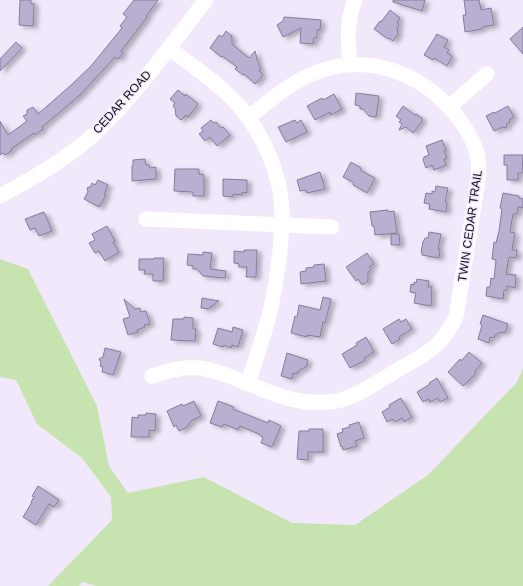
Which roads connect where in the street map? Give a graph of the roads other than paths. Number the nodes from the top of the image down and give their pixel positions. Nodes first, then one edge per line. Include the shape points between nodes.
1 (206, 0) edge
2 (355, 0) edge
3 (169, 48) junction
4 (350, 65) junction
5 (488, 74) dead end
6 (449, 107) junction
7 (248, 118) junction
8 (0, 196) edge
9 (146, 219) dead end
10 (282, 225) junction
11 (332, 227) dead end
12 (152, 376) dead end
13 (248, 383) junction

1 - 3 street, CEDAR ROAD
2 - 4 street via 349,18
3 - 7 street via 225,93
3 - 8 street, CEDAR ROAD via 116,113 90,137 51,167
4 - 6 street, TWIN CEDAR TRAIL via 395,70 426,85
4 - 7 street, TWIN CEDAR TRAIL via 334,67 307,76
5 - 6 street
6 - 13 street, TWIN CEDAR TRAIL via 471,135 479,160 479,175 458,307 448,332 432,350 350,397 338,401 301,402
7 - 10 street via 270,156 280,195
9 - 10 street
10 - 11 street
10 - 13 street via 271,308
12 - 13 street, TWIN CEDAR TRAIL via 185,368 199,368

